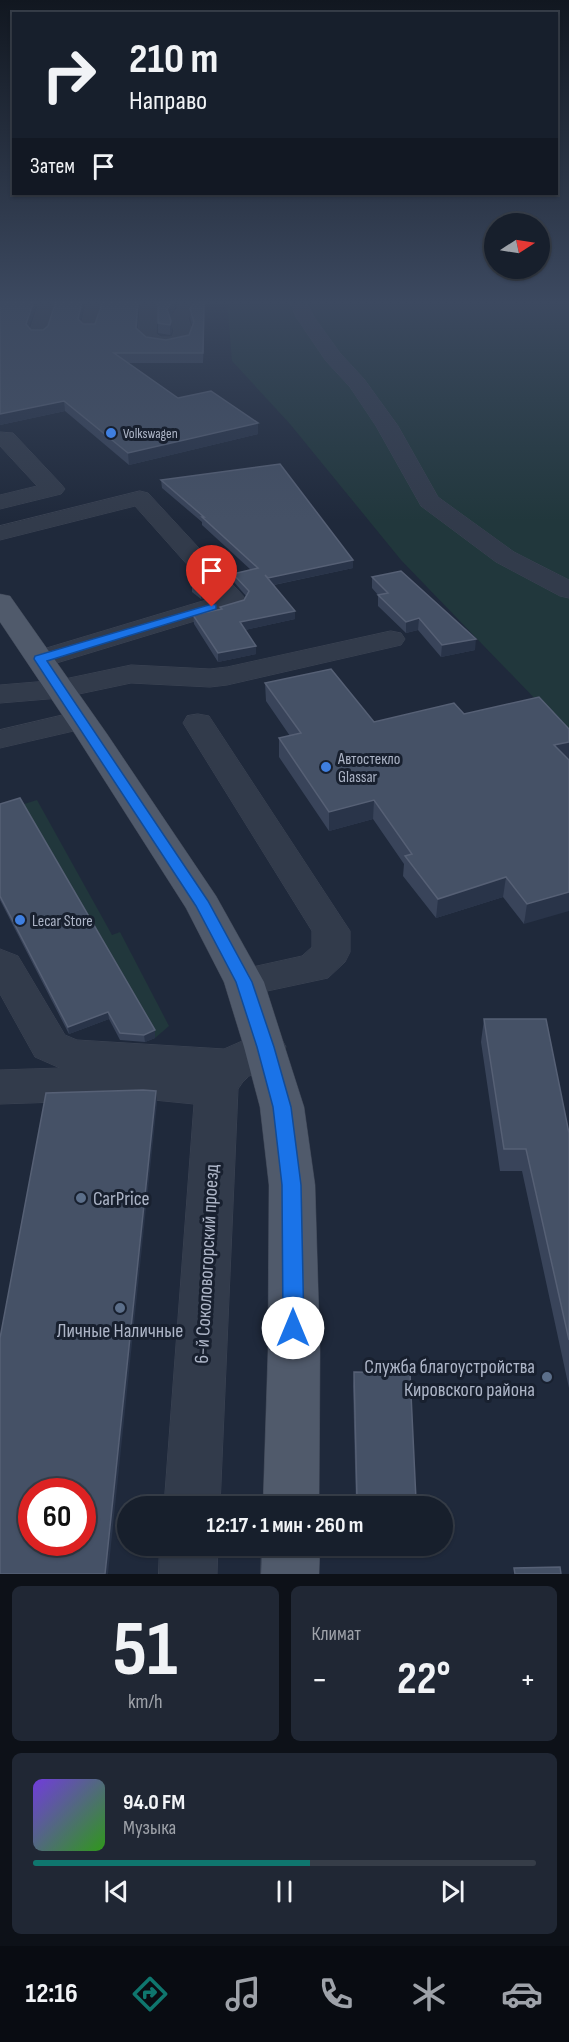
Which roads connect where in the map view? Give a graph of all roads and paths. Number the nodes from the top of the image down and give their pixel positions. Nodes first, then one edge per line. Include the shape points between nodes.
1 (349, 374) edge
2 (0, 439) edge
3 (0, 502) edge
4 (0, 533) edge
5 (569, 590) edge
6 (0, 602) edge
7 (391, 639) dead end
8 (40, 659) junction
9 (60, 689) junction
10 (0, 694) edge
11 (81, 720) junction
12 (198, 723) dead end
13 (0, 739) edge
14 (0, 963) edge
15 (244, 982) junction
16 (237, 1067) junction
17 (0, 1087) edge
18 (193, 1496) edge
19 (291, 1496) edge
20 (189, 1556) edge
21 (291, 1556) edge
22 (188, 1574) edge
23 (290, 1574) edge

1 - 5 street via 387,426 429,501 505,557
2 - 3 street via 5,438 53,489
4 - 8 street via 140,498 234,600
6 - 8 main road
7 - 9 street via 227,676 131,674
8 - 9 main road
9 - 10 street
9 - 11 main road
11 - 13 street
11 - 15 main road via 203,905
12 - 15 street via 331,931 331,952 314,968
14 - 16 street via 50,1046 73,1056
15 - 16 main road
16 - 17 street via 144,1082
16 - 18 street, 6-й Соколовогорский проезд
16 - 19 main road via 282,1107 292,1185
20 - 22 street
21 - 23 main road

